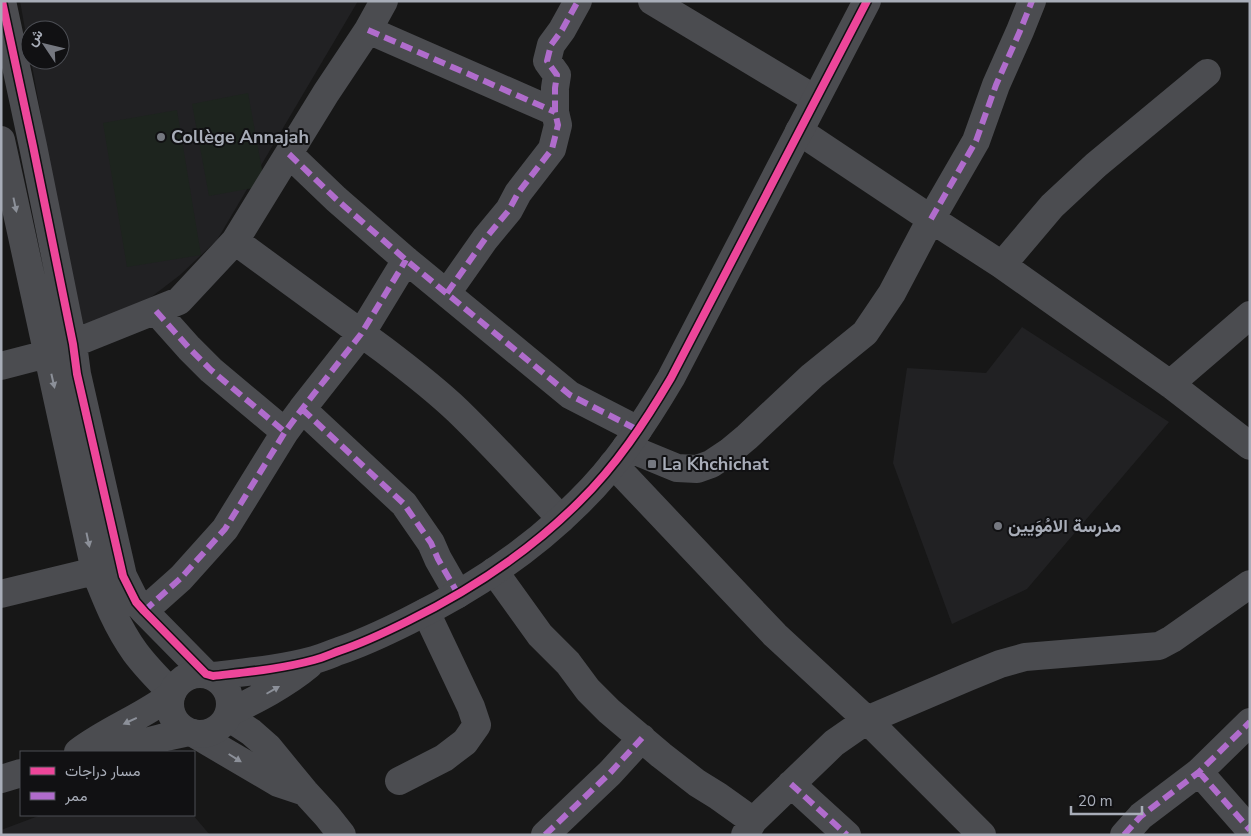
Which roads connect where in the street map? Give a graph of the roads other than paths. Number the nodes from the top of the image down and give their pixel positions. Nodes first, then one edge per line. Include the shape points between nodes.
1 (2, 1) edge
2 (384, 1) edge
3 (578, 1) edge
4 (652, 1) edge
5 (867, 1) edge
6 (1032, 1) edge
7 (368, 30) junction
8 (1207, 74) dead end
9 (815, 99) junction
10 (555, 112) junction
11 (799, 131) junction
12 (1, 140) edge
13 (290, 154) junction
14 (930, 219) junction
15 (235, 240) junction
16 (406, 260) junction
17 (1002, 265) junction
18 (447, 293) junction
19 (156, 311) junction
20 (1250, 316) edge
21 (361, 334) junction
22 (72, 344) junction
23 (47, 354) junction
24 (1, 366) edge
25 (1170, 384) junction
26 (302, 409) junction
27 (286, 432) junction
28 (1250, 446) edge
29 (626, 447) junction
30 (561, 519) junction
31 (494, 570) junction
32 (95, 571) junction
33 (1250, 584) edge
34 (1, 594) edge
35 (458, 594) junction
36 (144, 611) junction
37 (426, 612) junction
38 (316, 660) junction
39 (210, 675) junction
40 (172, 694) junction
41 (228, 715) junction
42 (868, 720) junction
43 (1250, 722) edge
44 (191, 732) junction
45 (642, 738) junction
46 (79, 751) edge
47 (111, 751) edge
48 (1199, 772) junction
49 (20, 773) edge
50 (1, 779) edge
51 (399, 781) dead end
52 (791, 784) junction
53 (305, 792) junction
54 (749, 828) edge
55 (1250, 830) edge
56 (342, 835) edge
57 (545, 835) edge
58 (847, 835) edge
59 (982, 835) edge
60 (1124, 835) edge

1 - 22 street
2 - 7 street
3 - 10 street via 551,44 547,61 557,75
4 - 9 street
5 - 9 street
6 - 14 street via 976,141
7 - 10 street
7 - 13 street
8 - 17 street via 1096,164 1052,206
9 - 11 street
10 - 18 street via 558,125 552,148
11 - 14 street
11 - 29 street via 671,378
12 -> 23 street
13 - 15 street
13 - 16 street
14 - 17 street
14 - 29 street via 892,293 865,333 812,376 729,452 697,469 677,468
15 - 19 street via 179,301
15 - 21 street
16 - 18 street
16 - 21 street
17 - 25 street
18 - 29 street via 570,395
19 - 22 street
19 - 27 street via 204,363
20 - 25 street
21 - 26 street
21 - 30 street via 456,410
22 - 23 street
22 - 36 street via 122,576
23 - 24 street
23 -> 32 street
25 - 28 street
26 - 27 street
26 - 35 street via 404,504 431,543
27 - 36 street via 225,529 181,578
29 - 30 street
29 - 42 street via 775,635
30 - 31 street
31 - 35 street
31 - 45 street via 540,635 568,663 588,690
32 - 34 street
32 - 40 street via 121,630 135,652
33 - 42 street via 1159,646 1025,657 1000,664
35 - 37 street
36 - 39 street
37 - 38 street
37 - 51 street via 477,725 465,742 444,758
38 - 39 street
41 -> 38 street via 274,690
39 - 40 street via 186,677
39 - 41 street via 220,680 230,695
40 - 44 street via 170,704 175,721
40 -> 46 street via 150,711
41 - 44 street via 213,731 203,734
41 - 53 street via 268,747
42 - 52 street via 834,743
42 - 59 street
43 - 48 street
44 - 47 street
44 -> 53 street via 272,780
45 - 54 street via 718,796
45 - 57 street
48 - 55 street
48 - 60 street via 1141,816
49 - 50 street
52 - 54 street
52 - 58 street
53 - 56 street

